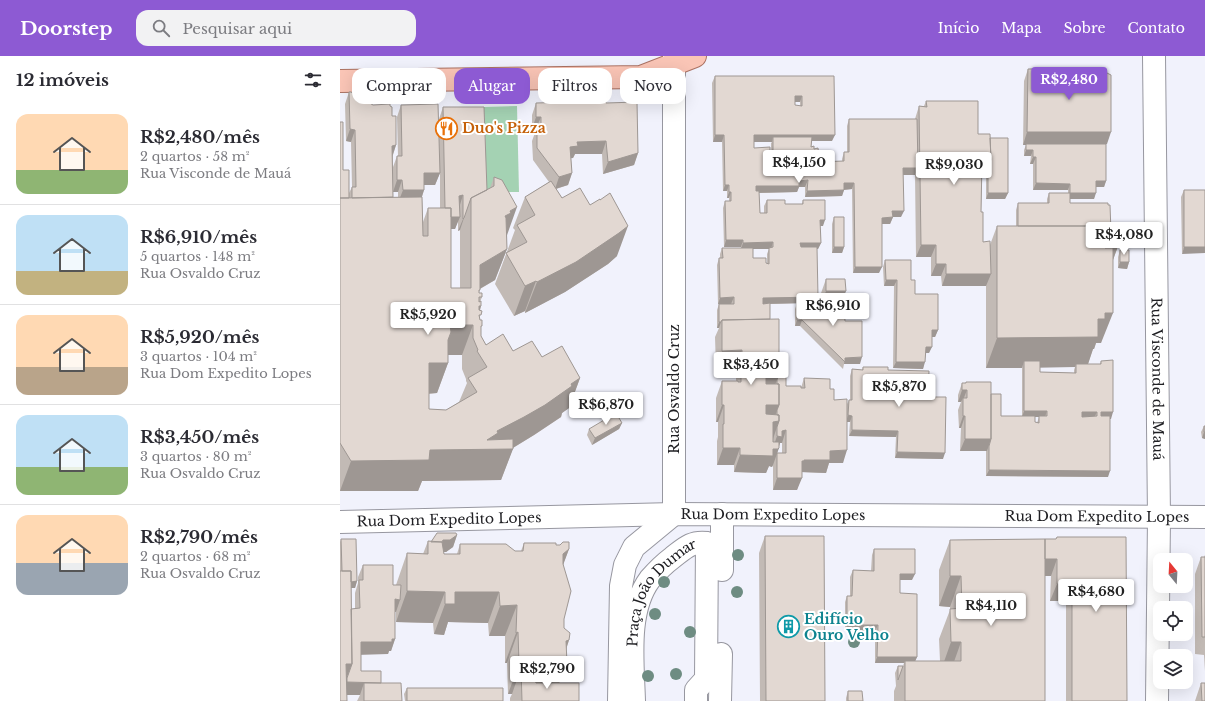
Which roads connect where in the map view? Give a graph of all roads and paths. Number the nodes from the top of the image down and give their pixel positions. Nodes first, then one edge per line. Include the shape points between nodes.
1 (695, 56) edge
2 (1154, 56) edge
3 (674, 60) edge
4 (340, 81) edge
5 (674, 514) junction
6 (722, 514) junction
7 (1159, 516) junction
8 (1205, 517) edge
9 (340, 522) edge
10 (619, 701) edge
11 (634, 701) edge
12 (696, 701) edge
13 (720, 701) edge
14 (1157, 701) edge

1 - 3 main road
2 - 7 street, Rua Visconde de Mauá
3 - 4 main road via 641,77
3 - 5 street, Rua Osvaldo Cruz
5 - 6 street, Rua Dom Expedito Lopes
5 - 9 street, Rua Dom Expedito Lopes
5 - 10 street via 634,546 624,565 621,586
6 - 7 street, Rua Dom Expedito Lopes
6 - 13 street
7 - 8 street, Rua Dom Expedito Lopes
7 - 14 street, Rua Visconde de Mauá
11 - 12 street, Praça João Dumar via 633,626 640,597 660,567 688,546 699,542 707,544 706,679 696,690

